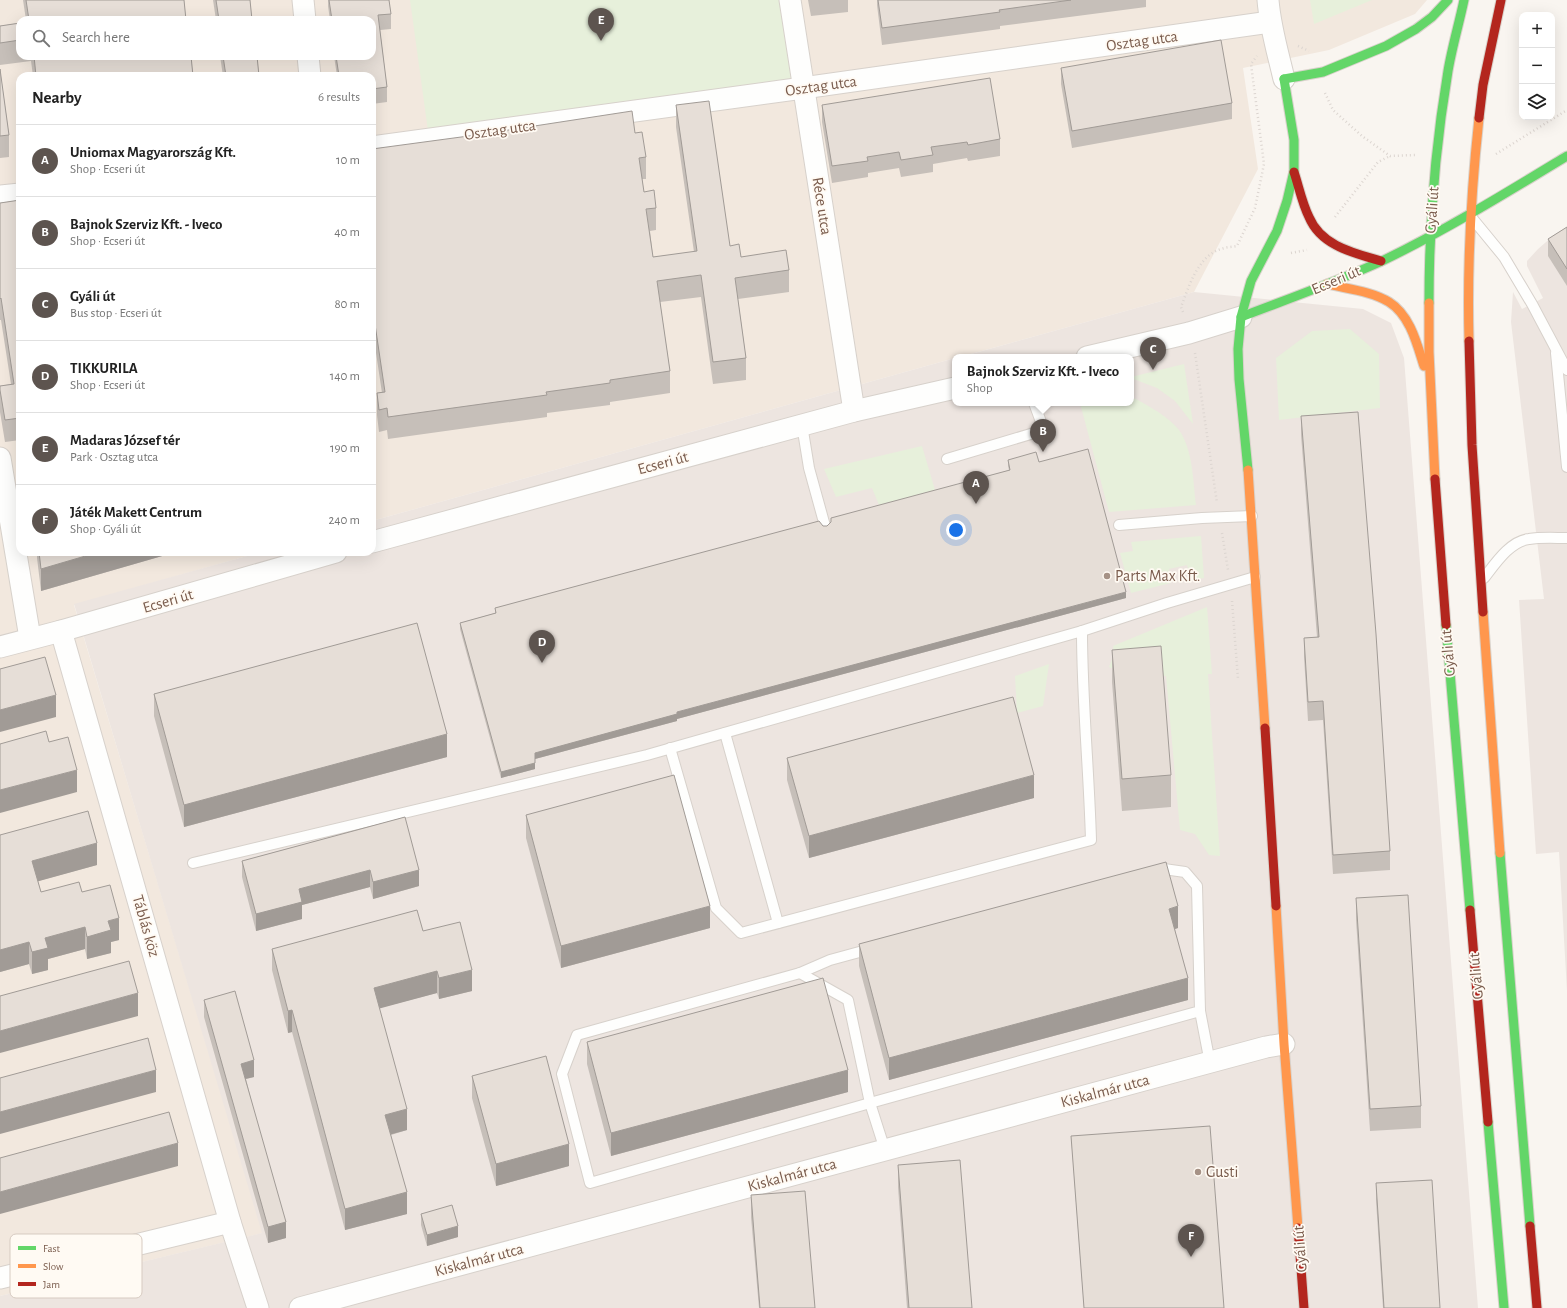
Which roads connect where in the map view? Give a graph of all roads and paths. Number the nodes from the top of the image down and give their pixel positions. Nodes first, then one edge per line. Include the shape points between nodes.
1 (303, 0) edge
2 (790, 0) edge
3 (1268, 0) edge
4 (1448, 0) edge
5 (1464, 0) edge
6 (1501, 0) edge
7 (305, 16) edge
8 (1272, 28) junction
9 (1504, 29) dead end
10 (308, 60) edge
11 (310, 72) edge
12 (1315, 74) junction
13 (1284, 79) junction
14 (1483, 86) junction
15 (803, 88) junction
16 (1567, 110) edge
17 (376, 146) edge
18 (1475, 154) junction
19 (1436, 155) junction
20 (1567, 156) edge
21 (1294, 171) junction
22 (16, 194) edge
23 (0, 196) edge
24 (1470, 215) junction
25 (1429, 237) junction
26 (1381, 261) junction
27 (1327, 284) junction
28 (1241, 317) junction
29 (1190, 333) junction
30 (1556, 350) junction
31 (1100, 354) edge
32 (1567, 370) edge
33 (1430, 385) junction
34 (952, 389) edge
35 (1035, 406) edge
36 (854, 411) junction
37 (802, 425) junction
38 (0, 458) edge
39 (947, 459) dead end
40 (1567, 467) edge
41 (1252, 516) junction
42 (1220, 517) junction
43 (1119, 525) dead end
44 (825, 526) edge
45 (1567, 538) edge
46 (376, 541) edge
47 (16, 554) edge
48 (16, 556) edge
49 (322, 556) edge
50 (1255, 577) junction
51 (1481, 581) junction
52 (1231, 585) junction
53 (61, 631) junction
54 (1082, 632) junction
55 (30, 638) junction
56 (0, 647) edge
57 (725, 732) junction
58 (670, 748) junction
59 (193, 863) dead end
60 (778, 923) junction
61 (800, 973) junction
62 (1200, 1011) junction
63 (1284, 1044) junction
64 (1210, 1063) junction
65 (870, 1103) junction
66 (885, 1150) junction
67 (230, 1222) junction
68 (142, 1243) edge
69 (10, 1276) edge
70 (0, 1278) edge
71 (258, 1308) edge
72 (300, 1308) edge
73 (1304, 1308) edge
74 (1504, 1308) edge
75 (1537, 1308) edge

1 - 7 street
2 - 15 street, Réce utca
3 - 8 street, Gyáli út
4 - 12 main road via 1432,17 1392,43
5 - 19 main road, Gyáli út via 1449,64
6 - 14 main road, Gyáli út
8 - 12 path via 1310,51
8 - 13 street, Gyáli út
8 - 15 street, Osztag utca
8 - 29 path via 1251,64 1264,164 1255,208 1237,246 1220,249 1208,257 1194,273 1181,307
9 - 14 main road
10 - 11 street
12 - 13 main road
12 - 19 path via 1333,110 1362,136 1390,156
13 - 21 main road, Gyáli út via 1294,140
14 - 18 main road, Gyáli út
15 - 17 street, Osztag utca
15 - 36 street, Réce utca
16 - 18 path via 1498,154
18 - 24 main road, Gyáli út
19 - 25 main road, Gyáli út
20 - 24 main road, Ecseri út
21 - 26 main road, Gyáli út via 1309,218 1322,235 1346,250
21 - 28 main road, Gyáli út via 1277,230 1251,281
22 - 23 street
24 - 25 main road, Ecseri út
24 - 30 lane via 1504,257
24 - 51 main road, Gyáli út via 1468,310 1471,429
25 - 26 main road, Ecseri út
25 - 33 main road, Gyáli út
26 - 27 main road, Ecseri út
27 - 28 main road, Ecseri út
27 - 33 main road via 1377,297 1401,312 1417,342
28 - 29 street, Ecseri út
28 - 41 main road, Gyáli út via 1239,379
29 - 31 street, Ecseri út
29 - 42 path via 1198,362
30 - 32 lane
30 - 40 lane
33 - 74 main road, Gyáli út via 1441,566
34 - 36 street, Ecseri út
35 - 39 lane via 1044,430
36 - 37 street, Ecseri út
37 - 44 lane via 809,468
37 - 46 street, Ecseri út
38 - 47 street
41 - 42 lane
41 - 50 main road, Gyáli út
42 - 43 lane
42 - 52 path
45 - 51 lane via 1527,539 1501,556
48 - 55 street
49 - 53 street, Ecseri út
50 - 52 lane
50 - 63 main road, Gyáli út
51 - 75 main road, Gyáli út via 1503,907
52 - 54 lane
53 - 55 street, Ecseri út
53 - 67 street, Táblás köz
54 - 57 lane
54 - 60 lane via 1091,840
55 - 56 street, Ecseri út
57 - 58 lane
57 - 60 lane
58 - 59 lane
58 - 60 lane via 716,908 741,933
61 - 62 lane via 830,960 1164,870 1185,872 1197,886
61 - 65 lane via 848,1000
61 - 65 lane via 577,1035 562,1074 590,1183
62 - 64 lane
62 - 65 lane
63 - 64 street, Kiskalmár utca
63 - 73 main road, Gyáli út
64 - 66 street, Kiskalmár utca
65 - 66 lane
66 - 72 street, Kiskalmár utca
67 - 68 street
67 - 71 street, Táblás köz
69 - 70 street

